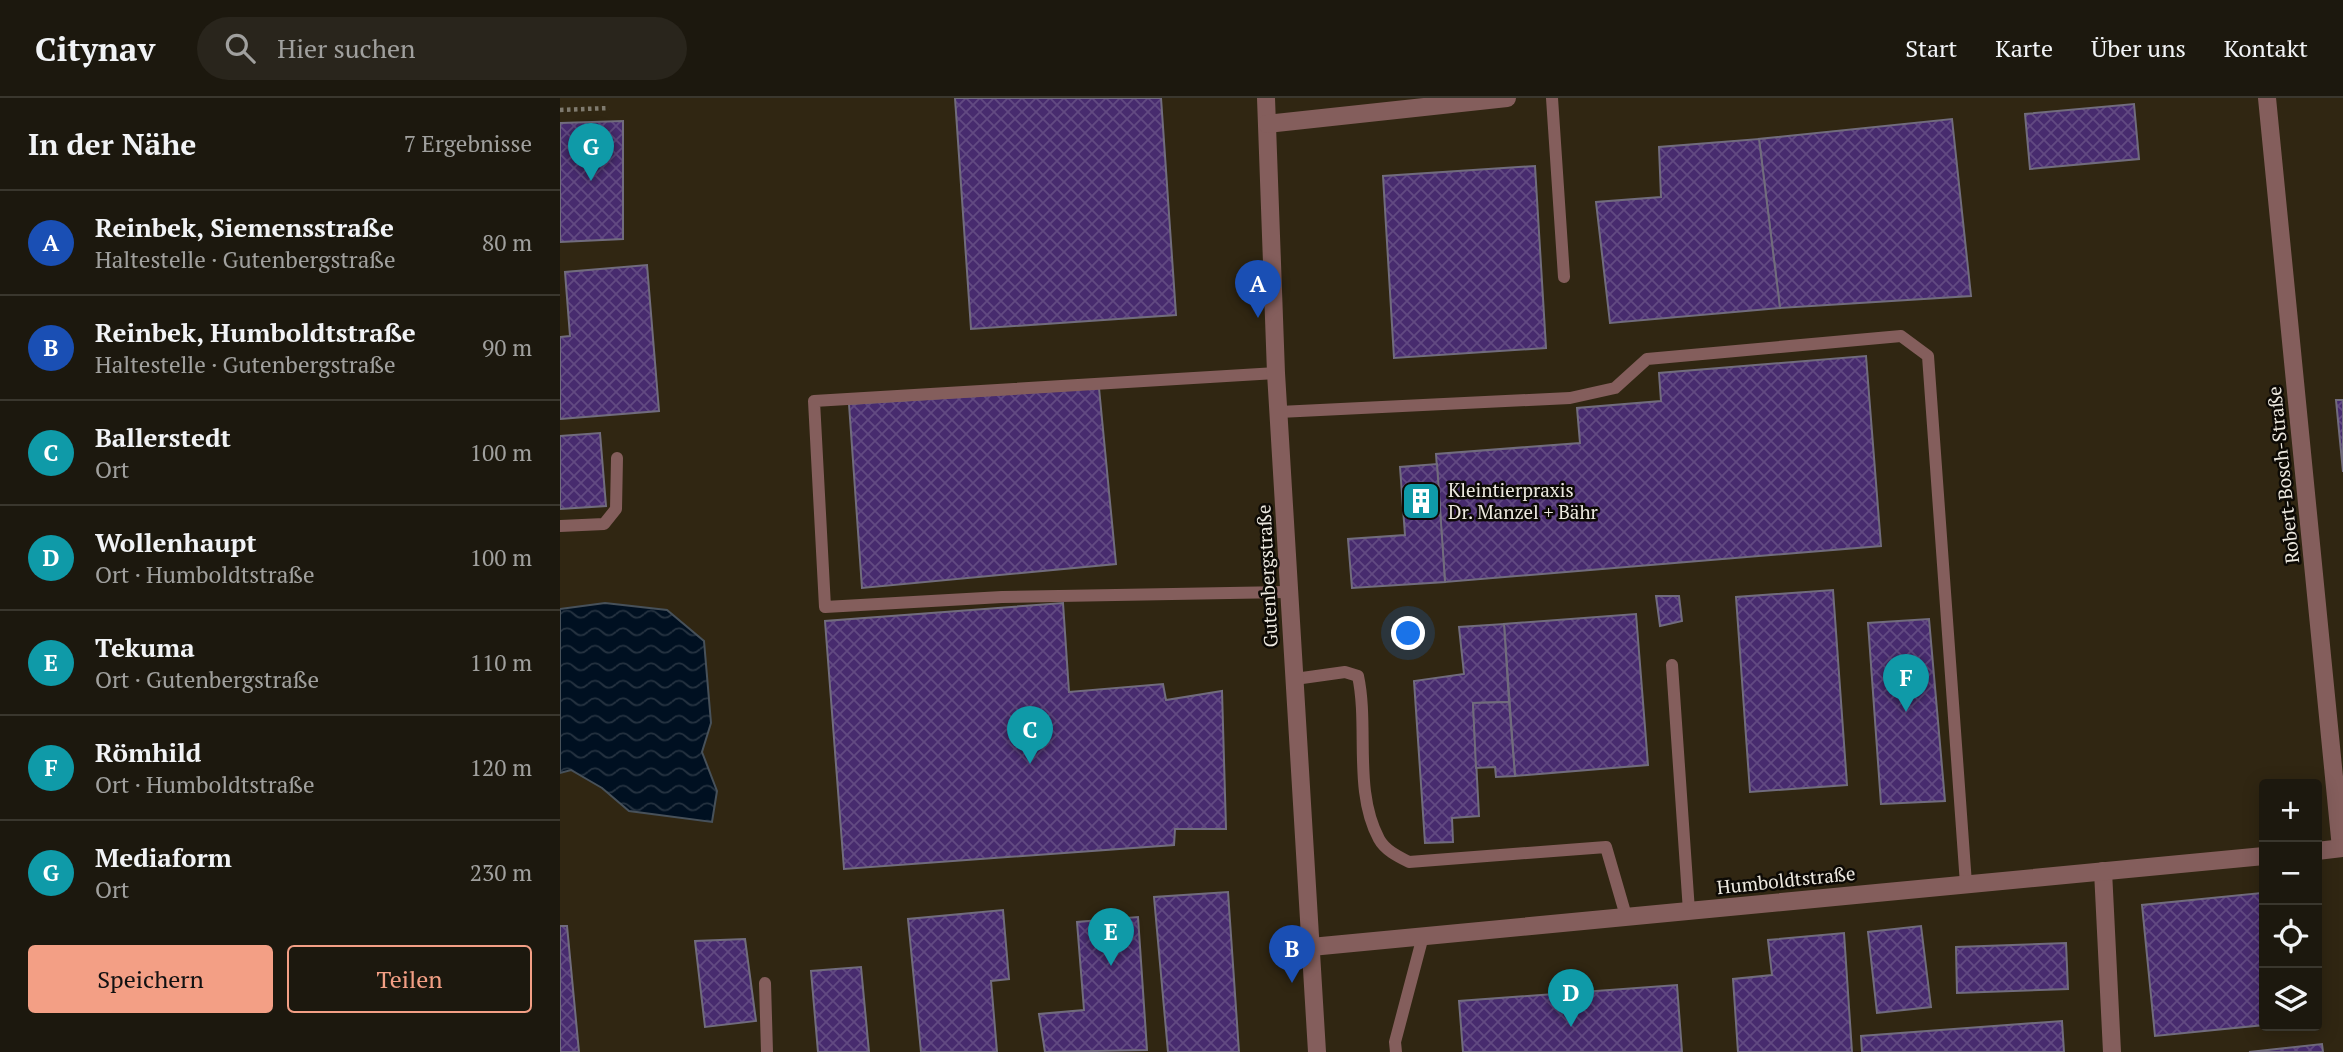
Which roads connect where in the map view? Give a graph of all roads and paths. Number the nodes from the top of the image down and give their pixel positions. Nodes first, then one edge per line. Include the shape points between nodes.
1 (1266, 98) edge
2 (1507, 98) edge
3 (1552, 98) edge
4 (2267, 98) edge
5 (609, 108) dead end
6 (560, 110) edge
7 (1267, 124) junction
8 (1564, 277) dead end
9 (1276, 373) junction
10 (1279, 412) junction
11 (617, 458) dead end
12 (560, 526) edge
13 (1289, 592) junction
14 (1672, 665) dead end
15 (1295, 678) junction
16 (2342, 848) edge
17 (2322, 850) edge
18 (2259, 856) edge
19 (2103, 871) junction
20 (1966, 884) junction
21 (1689, 911) junction
22 (1626, 916) junction
23 (1423, 936) junction
24 (1311, 947) junction
25 (765, 983) dead end
26 (767, 1052) edge
27 (1317, 1052) edge
28 (1396, 1052) edge
29 (2112, 1052) edge

1 - 7 street, Gutenbergstraße
2 - 7 street
3 - 8 lane
4 - 16 street, Robert-Bosch-Straße
5 - 6 path
7 - 9 street, Gutenbergstraße
9 - 10 street, Gutenbergstraße
9 - 13 lane via 814,401 825,607 1002,597
10 - 13 street, Gutenbergstraße
10 - 20 lane via 1570,398 1615,388 1647,359 1901,336 1928,356
11 - 12 lane via 616,509 604,524
13 - 15 street, Gutenbergstraße
14 - 21 lane
15 - 22 lane via 1358,676 1368,802 1380,840 1391,852 1409,862 1606,847
15 - 24 street, Gutenbergstraße
16 - 17 street
18 - 19 street, Humboldtstraße
19 - 20 street, Humboldtstraße
19 - 29 street
20 - 21 street, Humboldtstraße
21 - 22 street, Humboldtstraße
22 - 23 street, Humboldtstraße
23 - 24 street, Humboldtstraße
23 - 28 lane
24 - 27 street, Gutenbergstraße
25 - 26 lane

